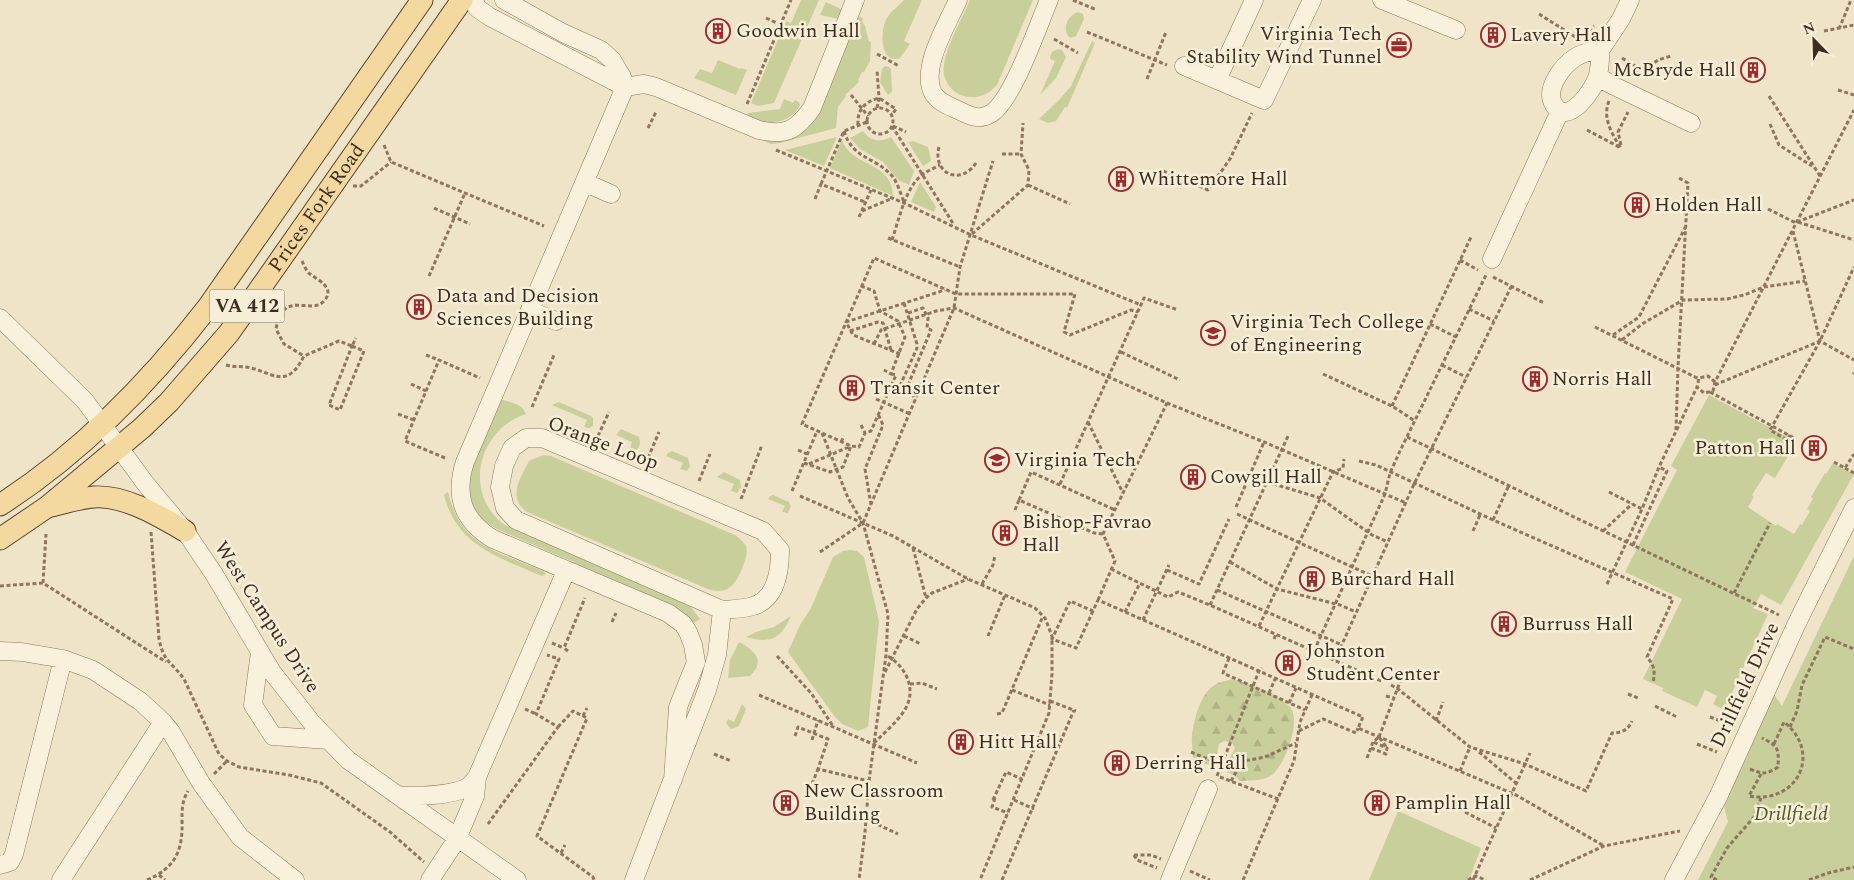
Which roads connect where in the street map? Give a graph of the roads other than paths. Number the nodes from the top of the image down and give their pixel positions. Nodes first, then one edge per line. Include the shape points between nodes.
1 (422, 0) edge
2 (462, 0) edge
3 (474, 0) edge
4 (504, 0) edge
5 (855, 0) edge
6 (958, 0) edge
7 (1049, 0) edge
8 (1254, 0) edge
9 (1312, 0) edge
10 (1382, 0) edge
11 (1630, 0) edge
12 (1456, 30) dead end
13 (1601, 48) junction
14 (1184, 66) dead end
15 (1598, 76) junction
16 (1218, 80) junction
17 (625, 87) junction
18 (1560, 110) junction
19 (1691, 123) dead end
20 (586, 183) junction
21 (611, 194) dead end
22 (1486, 264) road end
23 (530, 311) junction
24 (0, 318) edge
25 (556, 321) dead end
26 (101, 424) junction
27 (119, 448) junction
28 (0, 505) edge
29 (47, 507) junction
30 (1854, 508) edge
31 (185, 530) junction
32 (0, 539) edge
33 (566, 571) junction
34 (722, 610) junction
35 (0, 651) edge
36 (260, 652) junction
37 (63, 659) junction
38 (163, 722) junction
39 (328, 740) junction
40 (478, 777) junction
41 (673, 780) junction
42 (1214, 782) road end
43 (399, 796) junction
44 (457, 839) junction
45 (0, 865) edge
46 (1165, 875) edge
47 (62, 880) edge
48 (296, 880) edge
49 (430, 880) edge
50 (517, 880) edge
51 (634, 880) edge
52 (1674, 880) edge

1 - 26 main road, Prices Fork Road / VA 412 via 208,307 163,362
2 - 27 main road, Prices Fork Road / VA 412 via 229,333 170,402
3 - 17 street via 477,8 490,17
4 - 17 street via 600,50 612,60
5 - 17 street via 812,108 802,122 789,130 774,133 759,130 656,87 644,84
6 - 7 street via 931,64 930,79 933,93 941,102 974,118 990,114 1005,99
8 - 16 street
9 - 16 street via 1264,100
10 - 12 street
11 - 13 street
13 - 15 street
13 - 18 street via 1585,52 1566,64 1552,85 1551,97 1554,106
14 - 16 street
15 - 18 street via 1576,108 1566,112
15 - 19 street
17 - 20 street
18 - 22 street
20 - 21 street
20 - 23 street
23 - 25 street
23 - 33 street via 465,462 460,492 468,515 480,530 493,539
24 - 26 street, West Campus Drive via 84,401
26 - 27 street, West Campus Drive
26 - 28 main road, Prices Fork Road / VA 412
27 - 29 main road, Prices Fork Road / VA 412
27 - 31 street, West Campus Drive
29 - 31 main road via 96,497 111,499 128,502
29 - 32 main road, Prices Fork Road / VA 412
30 - 52 street, Drillfield Drive via 1804,607 1718,797
31 - 36 street, West Campus Drive
33 - 40 street
33 - 41 street via 668,613 688,632 696,662 678,708
34 - 34 street, Orange Loop via 755,606 770,595 780,568 780,550 762,532 542,438 526,438 512,448 500,487 505,508 516,520
34 - 41 street via 718,655
35 - 37 street
36 - 39 street, West Campus Drive via 285,690
36 - 39 street via 253,705 273,736
37 - 38 street via 93,670 117,685
37 - 45 street via 14,854 10,862
38 - 47 street
38 - 48 street via 240,837
39 - 43 street, West Campus Drive via 348,760
40 - 43 street via 466,788
40 - 44 street via 475,796
41 - 51 street
42 - 46 street
43 - 44 street, West Campus Drive
44 - 49 street
44 - 50 street, West Campus Drive

